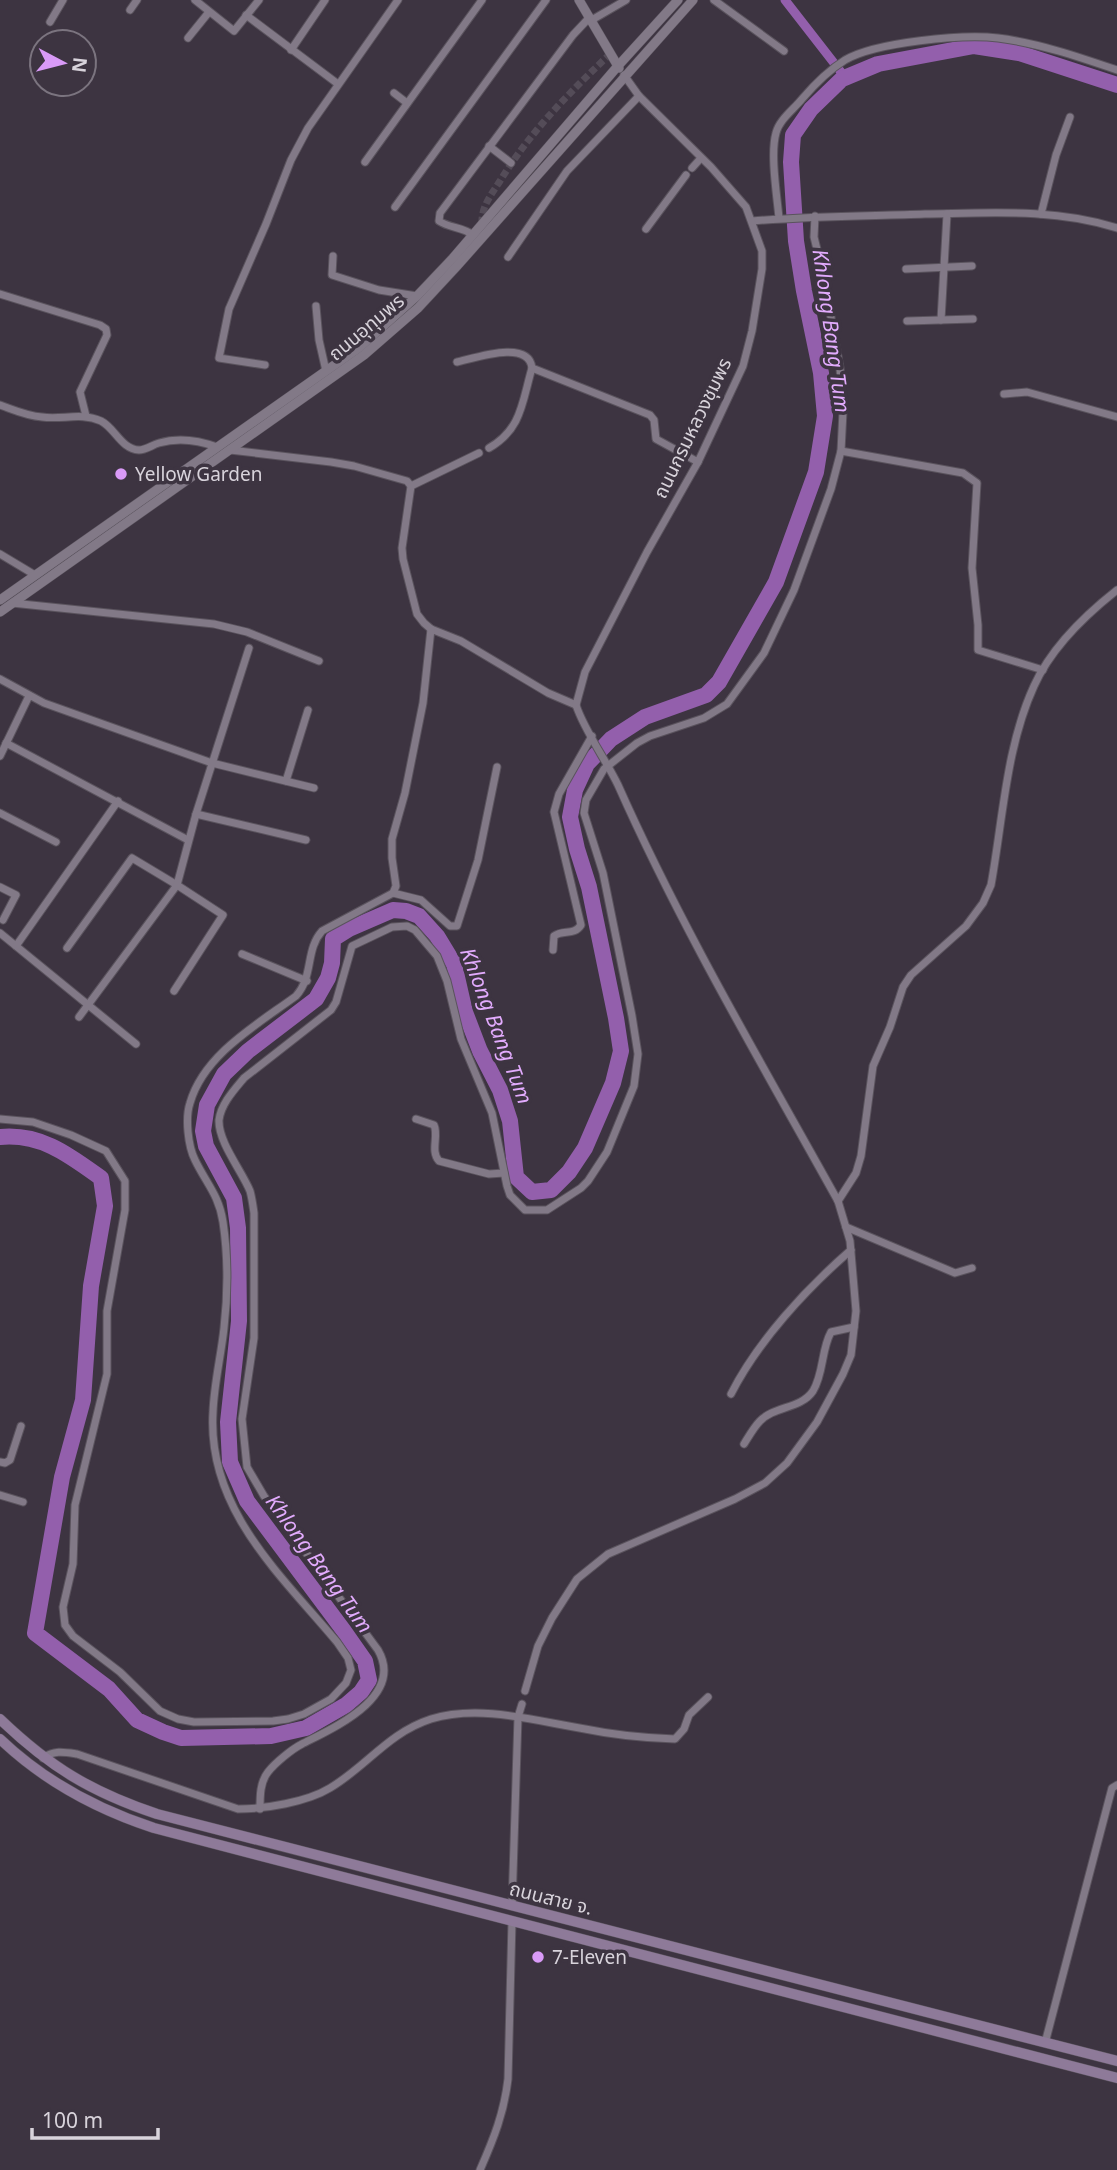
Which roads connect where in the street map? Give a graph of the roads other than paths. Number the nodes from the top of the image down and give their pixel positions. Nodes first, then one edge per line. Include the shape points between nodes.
1 (63, 0) edge
2 (137, 0) edge
3 (195, 0) edge
4 (259, 0) edge
5 (325, 0) edge
6 (398, 0) edge
7 (482, 0) edge
8 (546, 0) edge
9 (579, 0) edge
10 (626, 0) edge
11 (678, 0) edge
12 (693, 0) edge
13 (714, 0) edge
14 (130, 10) dead end
15 (209, 12) junction
16 (246, 15) junction
17 (589, 20) junction
18 (50, 22) dead end
19 (188, 38) dead end
20 (291, 50) junction
21 (784, 51) dead end
22 (617, 66) junction
23 (1117, 70) edge
24 (624, 75) junction
25 (338, 84) junction
26 (394, 93) dead end
27 (639, 96) junction
28 (407, 103) junction
29 (1070, 117) dead end
30 (489, 146) junction
31 (701, 158) junction
32 (365, 162) dead end
33 (511, 163) dead end
34 (395, 207) dead end
35 (947, 214) junction
36 (1041, 214) junction
37 (813, 216) junction
38 (780, 218) junction
39 (752, 221) junction
40 (1117, 228) edge
41 (646, 229) dead end
42 (473, 235) junction
43 (332, 256) dead end
44 (508, 257) dead end
45 (972, 266) dead end
46 (944, 267) junction
47 (906, 269) dead end
48 (0, 294) edge
49 (417, 296) junction
50 (316, 306) dead end
51 (973, 318) dead end
52 (941, 320) junction
53 (906, 321) dead end
54 (457, 362) dead end
55 (265, 365) dead end
56 (532, 368) junction
57 (326, 371) junction
58 (1004, 394) dead end
59 (0, 405) edge
60 (86, 416) junction
61 (1117, 417) edge
62 (218, 447) junction
63 (489, 448) dead end
64 (230, 450) junction
65 (841, 451) junction
66 (479, 453) dead end
67 (698, 462) junction
68 (411, 486) junction
69 (0, 554) edge
70 (35, 575) junction
71 (1117, 590) edge
72 (0, 600) edge
73 (12, 603) junction
74 (0, 612) edge
75 (431, 629) junction
76 (249, 648) dead end
77 (319, 661) dead end
78 (1043, 670) junction
79 (0, 679) edge
80 (29, 696) junction
81 (576, 705) junction
82 (308, 710) dead end
83 (593, 738) junction
84 (6, 743) junction
85 (0, 756) edge
86 (212, 763) junction
87 (608, 765) junction
88 (497, 767) dead end
89 (286, 781) junction
90 (314, 788) dead end
91 (118, 801) junction
92 (0, 813) edge
93 (196, 814) junction
94 (188, 840) junction
95 (306, 840) dead end
96 (56, 842) dead end
97 (177, 885) junction
98 (0, 887) edge
99 (393, 893) junction
100 (3, 920) dead end
101 (0, 933) edge
102 (16, 946) junction
103 (67, 948) dead end
104 (553, 950) dead end
105 (242, 954) dead end
106 (307, 981) junction
107 (174, 991) dead end
108 (88, 1004) junction
109 (79, 1017) dead end
110 (136, 1044) dead end
111 (0, 1119) edge
112 (416, 1119) dead end
113 (504, 1173) junction
114 (838, 1201) junction
115 (846, 1227) junction
116 (851, 1250) junction
117 (972, 1268) dead end
118 (855, 1326) junction
119 (731, 1394) dead end
120 (21, 1426) dead end
121 (744, 1444) dead end
122 (0, 1462) edge
123 (0, 1495) edge
124 (23, 1502) dead end
125 (526, 1691) dead end
126 (708, 1697) dead end
127 (522, 1704) dead end
128 (518, 1717) junction
129 (0, 1718) edge
130 (0, 1739) edge
131 (43, 1758) junction
132 (1117, 1785) edge
133 (260, 1809) junction
134 (512, 1906) junction
135 (512, 1921) junction
136 (1045, 2043) junction
137 (1117, 2061) edge
138 (1117, 2078) edge
139 (480, 2170) edge

1 - 18 street
2 - 14 street
3 - 15 street
4 - 16 street
5 - 20 street
6 - 25 street
7 - 28 street
8 - 34 street
9 - 17 street, ถนนกรมหลวงชุมพร
10 - 17 street
11 - 22 street, ถนนอุทุมพร
12 - 24 street, ถนนอุทุมพร
13 - 21 street
15 - 16 street via 234,31
15 - 19 street
16 - 20 street
17 - 22 street, ถนนกรมหลวงชุมพร
17 - 30 street
20 - 25 street
22 - 24 street, ถนนกรมหลวงชุมพร
22 - 42 street, ถนนอุทุมพร
23 - 38 street via 995,38 892,45 844,61 779,124 774,153
24 - 27 street, ถนนกรมหลวงชุมพร
24 - 64 street, ถนนอุทุมพร via 418,308 365,355
25 - 55 street via 291,160 229,309 219,358
26 - 28 street
27 - 31 street, ถนนกรมหลวงชุมพร
27 - 44 street via 567,171
28 - 32 street
29 - 36 street
30 - 33 street
30 - 42 street via 438,217 444,225
31 - 39 street, ถนนกรมหลวงชุมพร via 746,207
31 - 41 street
35 - 36 street
35 - 37 street
35 - 46 street
36 - 40 street
37 - 38 street
37 - 65 street via 840,368
38 - 39 street
39 - 67 street, ถนนกรมหลวงชุมพร via 762,251 752,331 743,366
42 - 49 street, ถนนอุทุมพร
43 - 49 street via 332,275
45 - 46 street
46 - 47 street
46 - 52 street
48 - 60 street via 106,329 80,392
49 - 57 street, ถนนอุทุมพร
50 - 57 street
51 - 52 street
52 - 53 street
54 - 56 street via 507,351 527,357
56 - 63 street via 513,428
56 - 67 street via 650,415 656,439
57 - 62 street, ถนนอุทุมพร
58 - 61 street via 1027,392
59 - 60 street via 26,415
60 - 62 street via 106,424 133,449 183,439
62 - 64 street
62 - 70 street, ถนนอุทุมพร
64 - 68 street via 354,466 402,479
64 - 73 street, ถนนอุทุมพร
65 - 78 street via 963,473 977,483 972,568 978,650
65 - 87 street via 794,590 764,653 727,704 704,718 650,736
66 - 68 street
67 - 81 street, ถนนกรมหลวงชุมพร via 586,672
68 - 75 street via 403,559 417,614
69 - 70 street
70 - 72 street, ถนนอุทุมพร
71 - 78 street via 1066,638
73 - 74 street, ถนนอุทุมพร
73 - 77 street via 214,624
75 - 81 street via 461,640
75 - 99 street via 423,703 392,839
76 - 86 street
78 - 114 street via 1012,754 991,885 965,926 903,987 873,1066 856,1173
79 - 80 street
80 - 84 street
80 - 86 street
81 - 83 street
82 - 89 street
83 - 87 street
83 - 104 street via 559,794 554,813 581,925 574,932 554,936
84 - 85 street
84 - 91 street
86 - 89 street
86 - 93 street
87 - 113 street via 591,790 584,813 603,873 632,1016 638,1054 634,1086 607,1152 589,1181 565,1199 547,1210 525,1210 510,1195
87 - 114 street via 712,976
88 - 99 street via 478,860 457,926 450,926 421,900
89 - 90 street
91 - 94 street
91 - 102 street
92 - 96 street
93 - 94 street
93 - 95 street
94 - 97 street
97 - 103 street via 132,858
97 - 107 street via 223,915
97 - 108 street
98 - 100 street via 16,895
99 - 106 street via 322,931 312,950
101 - 102 street
102 - 108 street
105 - 106 street
106 - 111 street via 296,996 234,1042 208,1069 189,1106 188,1132 193,1158 214,1191 223,1220 227,1279 212,1429 218,1468 245,1531 337,1642 351,1670 331,1699 304,1714 273,1721 178,1719 160,1711 65,1625 75,1505 107,1374 107,1311 125,1210 125,1181 106,1151 33,1122
108 - 109 street
108 - 110 street
112 - 113 street via 434,1125 439,1161 489,1174
113 - 133 street via 492,1113 461,1039 442,967 430,947 407,926 392,927 352,946 331,1010 244,1078 221,1113 225,1143 250,1192 254,1213 254,1338 242,1419 247,1467 384,1664 377,1690 359,1711 291,1751 269,1771
114 - 115 street
115 - 116 street
115 - 117 street via 955,1273
116 - 118 street
116 - 119 street via 798,1300 744,1369
118 - 121 street via 831,1332 812,1392 761,1420
118 - 125 street via 843,1374 788,1463 765,1483 735,1499 608,1554 577,1579 538,1646
120 - 122 street via 10,1460
123 - 124 street
126 - 128 street via 675,1739
127 - 128 street
128 - 133 street via 476,1714 432,1719 392,1738 331,1788
128 - 134 street
129 - 131 main road, ถนนสาย จ.
130 - 135 main road, ถนนสาย จ. via 61,1787 131,1821
131 - 133 street via 50,1753 77,1754 238,1809
131 - 134 main road, ถนนสาย จ. via 90,1786 157,1815
132 - 136 street via 1112,1788
134 - 135 main road
134 - 136 main road, ถนนสาย จ.
135 - 138 main road, ถนนสาย จ.
135 - 139 street via 506,2092 499,2128
136 - 137 main road, ถนนสาย จ.

